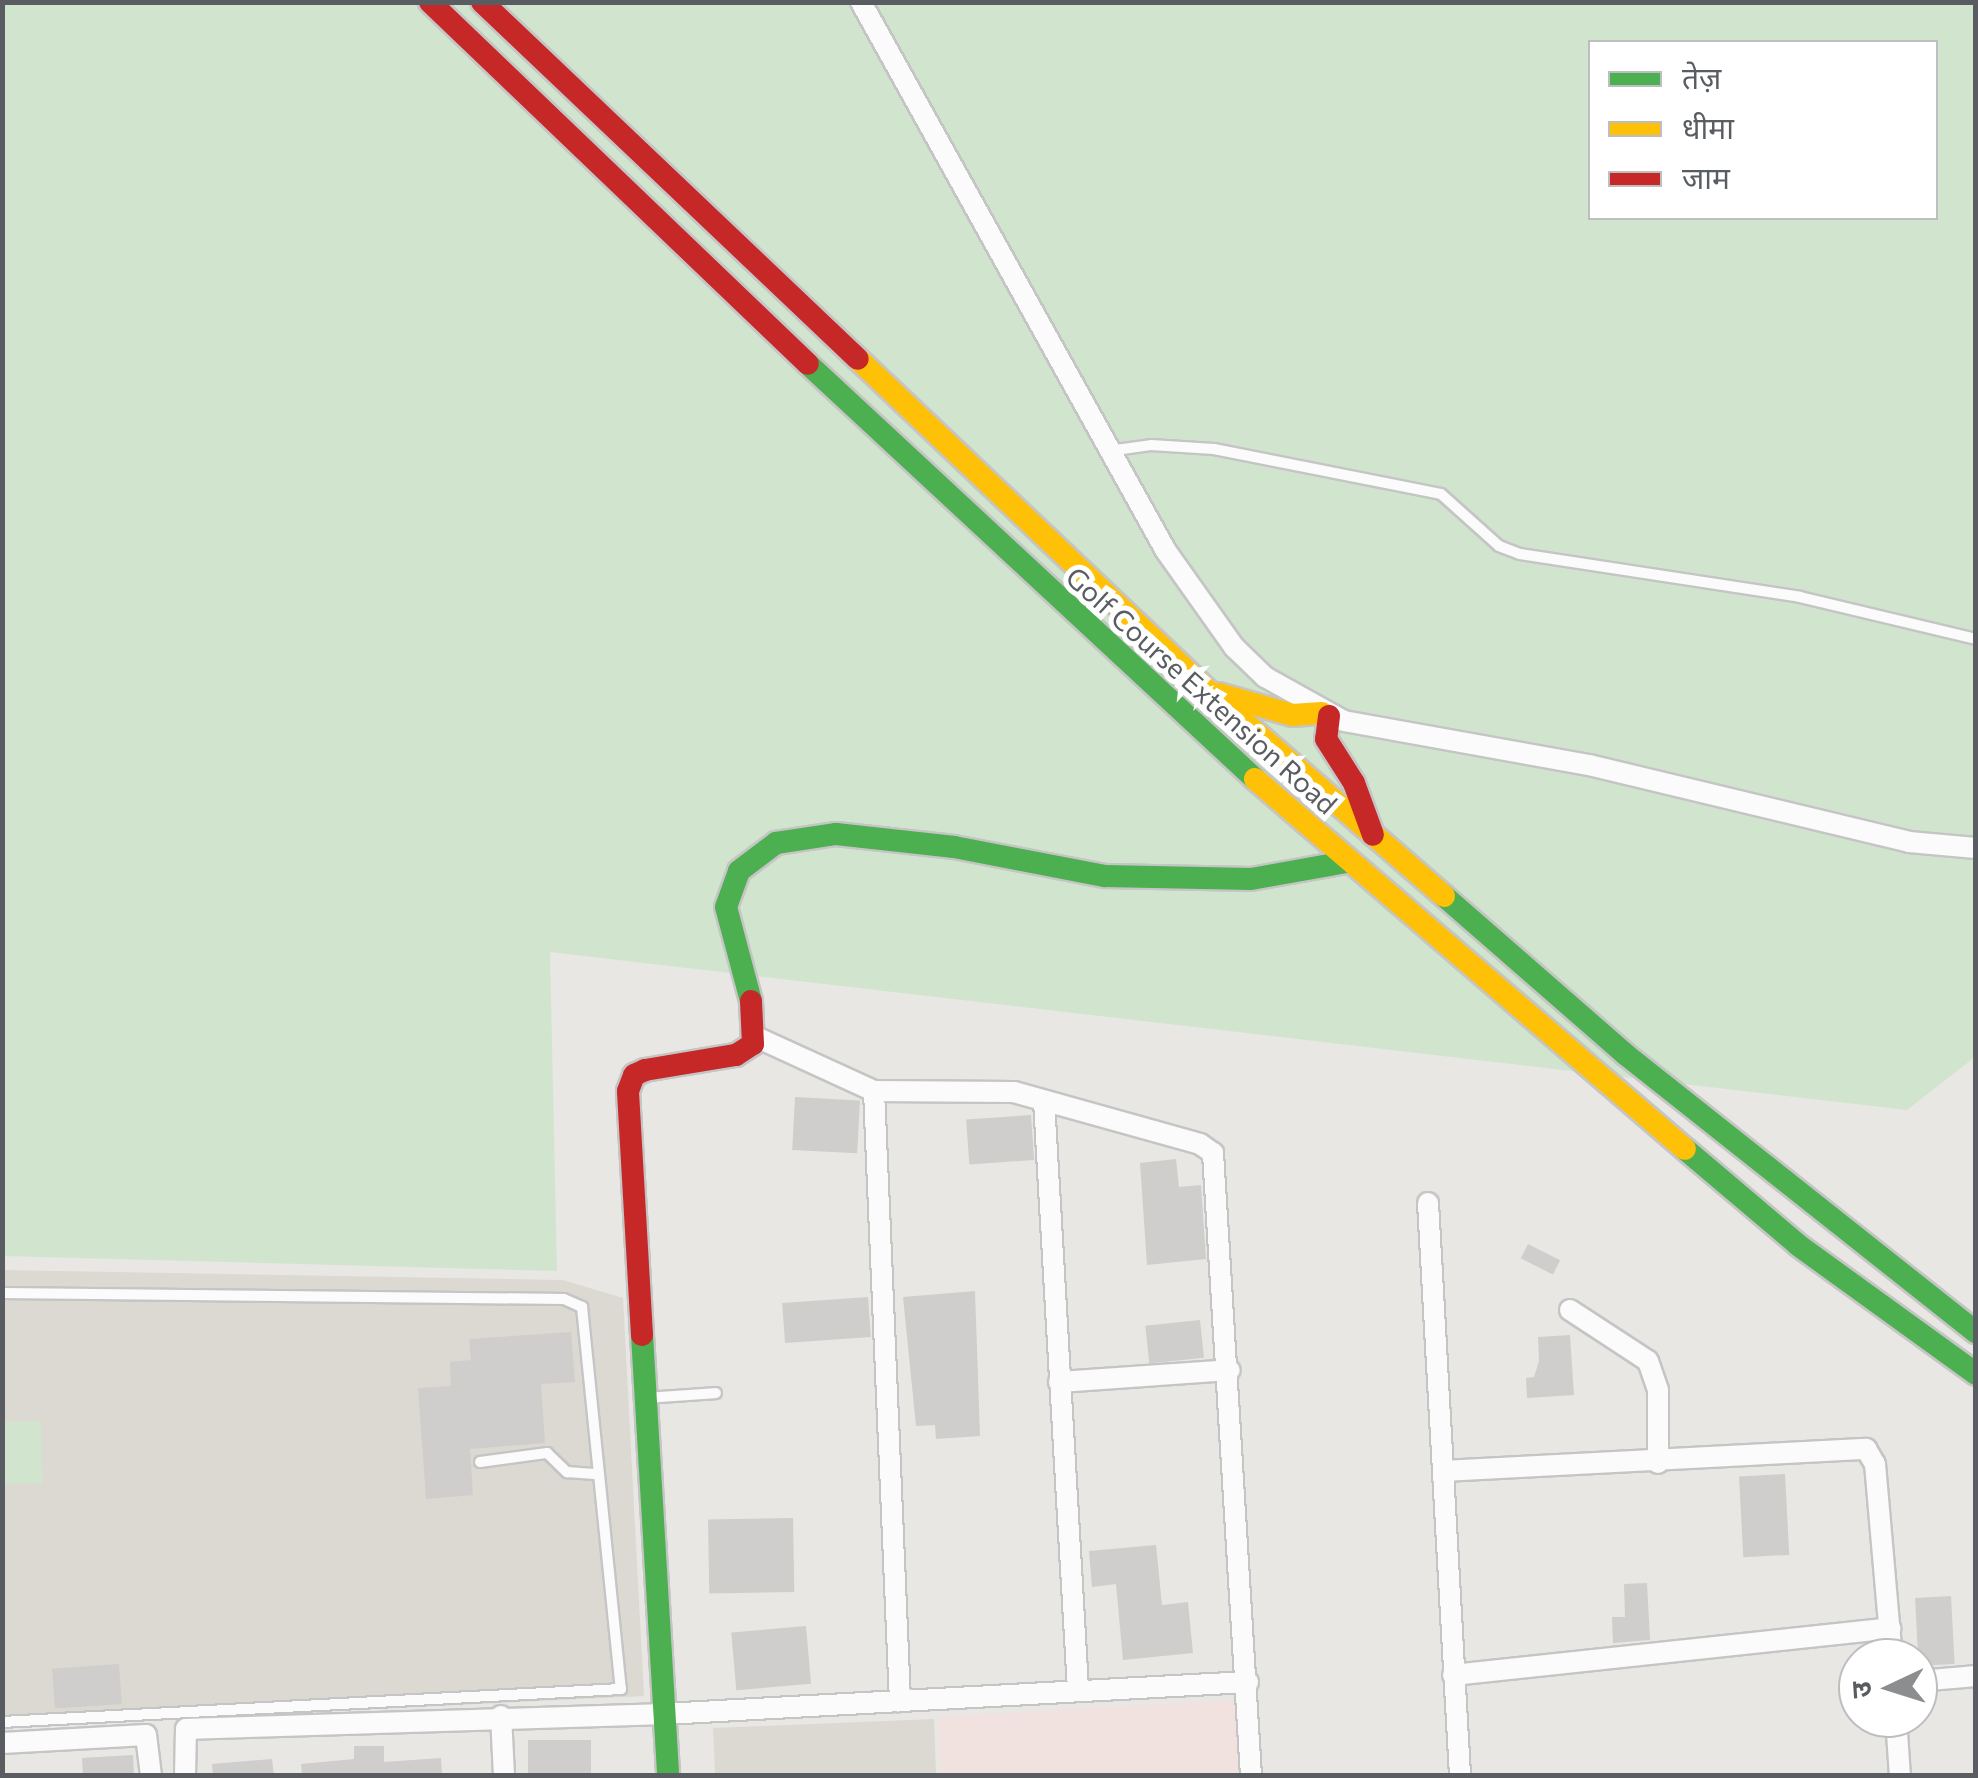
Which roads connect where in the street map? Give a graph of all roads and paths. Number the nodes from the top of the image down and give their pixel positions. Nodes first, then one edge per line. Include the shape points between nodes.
1 (430, 2) edge
2 (482, 2) edge
3 (861, 2) edge
4 (1107, 451) junction
5 (1129, 619) junction
6 (1976, 639) edge
7 (1106, 644) junction
8 (1207, 690) junction
9 (1326, 714) junction
10 (1374, 838) junction
11 (1976, 848) edge
12 (1346, 862) junction
13 (1589, 1023) junction
14 (756, 1037) junction
15 (1565, 1049) junction
16 (874, 1091) junction
17 (1044, 1101) junction
18 (1428, 1203) dead end
19 (2, 1293) edge
20 (1570, 1310) dead end
21 (1976, 1332) edge
22 (1230, 1370) junction
23 (1976, 1374) edge
24 (1059, 1382) junction
25 (716, 1393) dead end
26 (646, 1398) junction
27 (480, 1462) dead end
28 (1658, 1463) junction
29 (1443, 1471) junction
30 (598, 1474) junction
31 (1890, 1628) junction
32 (1891, 1638) edge
33 (1453, 1675) junction
34 (1976, 1676) edge
35 (1938, 1679) edge
36 (1248, 1682) junction
37 (1078, 1688) junction
38 (900, 1701) junction
39 (664, 1714) junction
40 (501, 1716) junction
41 (2, 1722) edge
42 (1897, 1738) edge
43 (2, 1743) edge
44 (151, 1776) edge
45 (185, 1776) edge
46 (504, 1776) edge
47 (668, 1776) edge
48 (1251, 1776) edge
49 (1460, 1776) edge
50 (1900, 1776) edge

1 - 7 main road, Golf Course Extension Road
2 - 5 main road, Golf Course Extension Road
3 - 4 street
4 - 6 lane via 1189,446 1441,494 1499,546 1520,554 1800,597
4 - 9 street via 1234,646 1265,677
5 - 7 main road
5 - 8 main road, Golf Course Extension Road
7 - 12 main road, Golf Course Extension Road
8 - 9 main road via 1280,713
8 - 10 main road, Golf Course Extension Road
9 - 10 main road via 1326,739 1354,783
9 - 11 street via 1589,765 1892,838
10 - 13 main road, Golf Course Extension Road
12 - 14 main road via 1251,879 1105,876 873,838 790,838 751,858 730,888 726,907
12 - 15 main road, Golf Course Extension Road
13 - 15 main road
13 - 21 main road, Golf Course Extension Road
14 - 16 street
14 - 26 main road via 736,1055 645,1070 630,1082
15 - 23 main road, Golf Course Extension Road via 1798,1245
16 - 17 street via 990,1088
16 - 38 street
17 - 22 street via 1200,1144 1213,1154
17 - 24 street
18 - 29 street
19 - 30 lane via 572,1301 585,1316
20 - 28 street via 1648,1360 1658,1390
22 - 24 street
22 - 36 street
24 - 37 street
25 - 26 lane
26 - 39 main road
27 - 30 lane via 547,1453 568,1472
28 - 29 street
28 - 31 street via 1866,1450 1875,1464
29 - 33 street
30 - 41 lane via 621,1689
31 - 32 street
31 - 33 street
33 - 49 street
34 - 35 street
36 - 37 street
36 - 48 street
37 - 38 street
38 - 39 street
39 - 40 street
39 - 47 main road
40 - 45 street via 186,1729
40 - 46 street
42 - 50 street
43 - 44 street via 146,1735

